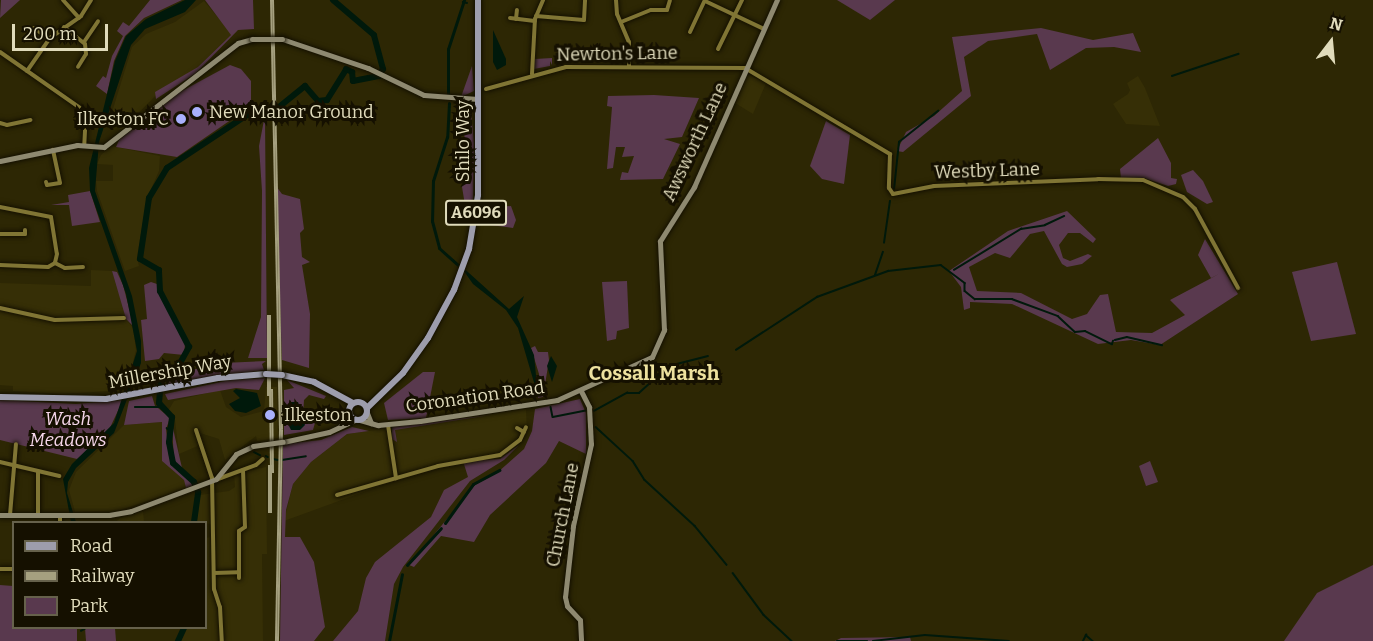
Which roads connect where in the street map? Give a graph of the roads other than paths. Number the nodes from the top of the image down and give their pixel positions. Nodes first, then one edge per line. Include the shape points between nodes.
1 (63, 0) edge
2 (91, 0) edge
3 (478, 0) edge
4 (543, 0) edge
5 (585, 0) edge
6 (616, 0) edge
7 (670, 0) edge
8 (705, 0) edge
9 (742, 0) edge
10 (777, 0) edge
11 (517, 10) dead end
12 (735, 15) junction
13 (79, 18) junction
14 (510, 18) dead end
15 (536, 18) junction
16 (516, 19) junction
17 (98, 21) dead end
18 (621, 22) junction
19 (64, 27) junction
20 (33, 29) dead end
21 (764, 29) junction
22 (690, 32) dead end
23 (49, 39) junction
24 (84, 42) junction
25 (718, 49) dead end
26 (0, 52) edge
27 (78, 67) dead end
28 (629, 67) junction
29 (745, 68) junction
30 (27, 71) junction
31 (531, 74) junction
32 (493, 93) dead end
33 (478, 99) junction
34 (27, 120) dead end
35 (0, 123) edge
36 (84, 145) junction
37 (53, 150) junction
38 (0, 161) edge
39 (46, 182) dead end
40 (0, 207) edge
41 (25, 230) dead end
42 (0, 234) edge
43 (55, 263) junction
44 (0, 265) edge
45 (82, 267) dead end
46 (1238, 288) dead end
47 (0, 308) edge
48 (124, 318) dead end
49 (581, 391) junction
50 (0, 397) edge
51 (378, 397) junction
52 (353, 406) junction
53 (367, 411) junction
54 (357, 420) junction
55 (372, 424) junction
56 (388, 424) junction
57 (517, 428) dead end
58 (336, 429) junction
59 (196, 430) dead end
60 (16, 444) dead end
61 (263, 459) dead end
62 (0, 462) edge
63 (11, 465) junction
64 (243, 470) junction
65 (38, 472) junction
66 (59, 476) dead end
67 (396, 478) junction
68 (214, 480) junction
69 (337, 495) dead end
70 (115, 514) junction
71 (0, 515) edge
72 (10, 515) junction
73 (38, 515) junction
74 (63, 515) junction
75 (60, 521) edge
76 (114, 521) edge
77 (238, 572) junction
78 (213, 573) junction
79 (239, 578) dead end
80 (222, 641) edge
81 (581, 641) edge

1 - 13 street
2 - 13 street
3 - 33 main road, Shilo Way / A6096
4 - 15 street
5 - 15 street via 584,20
6 - 18 street
7 - 18 street via 667,10 648,10
8 - 12 street
8 - 22 street
9 - 12 street
10 - 21 street, Awsworth Lane
11 - 16 street
12 - 21 street
12 - 25 street
13 - 19 street
14 - 16 street
15 - 16 street
15 - 31 street
17 - 24 street
18 - 28 street via 629,45
19 - 23 street
19 - 24 street
20 - 23 street
21 - 29 street, Awsworth Lane
23 - 30 street
24 - 27 street via 86,54
26 - 30 street
28 - 29 street, Newton's Lane
28 - 31 street, Newton's Lane via 566,67
29 - 46 street, Westby Lane via 890,154 888,188 893,194 934,186 1098,179 1143,180 1183,197 1195,209
29 - 49 street, Awsworth Lane via 694,187 660,242 665,313 660,345 646,362
30 - 36 street via 86,112
31 - 32 street, Newton's Lane via 489,88
33 - 36 street, bridge via 435,98 375,71 282,39 252,39 238,43 103,148
33 - 51 main road, Shilo Way / A6096 via 477,207 465,264 423,347
34 - 35 street
36 - 37 street
37 - 38 street
37 - 39 street via 60,184
40 - 43 street via 51,217 55,224
41 - 42 street via 25,234
43 - 44 street via 43,268
43 - 45 street via 65,268
47 - 48 street via 49,319
49 - 56 street, Coronation Road via 522,406
49 - 81 street, Church Lane via 589,407 591,444 573,525 565,599 580,620
50 - 52 main road, Millership Way, bridge via 118,398 218,378 266,374 314,382
51 - 52 main road, Shilo Way / A6096
51 - 53 main road, Shilo Way / A6096
52 - 53 main road
52 - 54 main road
52 - 58 street
53 - 54 main road, Shilo Way
53 - 55 street
54 - 55 street, Coronation Road
54 - 58 street
55 - 56 street, Coronation Road
56 - 67 street
57 - 67 street via 525,430 512,448 500,456 455,462
58 - 68 street, bridge via 253,446 239,452
59 - 68 street
60 - 63 street
61 - 64 street
62 - 63 street
63 - 65 street
63 - 72 street
64 - 68 street
64 - 77 street via 244,528 239,531
65 - 66 street
65 - 73 street
67 - 69 street
68 - 70 street
68 - 78 street
70 - 74 street
70 - 76 street
71 - 72 street
72 - 73 street
73 - 74 street
74 - 75 street
77 - 78 street
77 - 79 street
78 - 80 street

